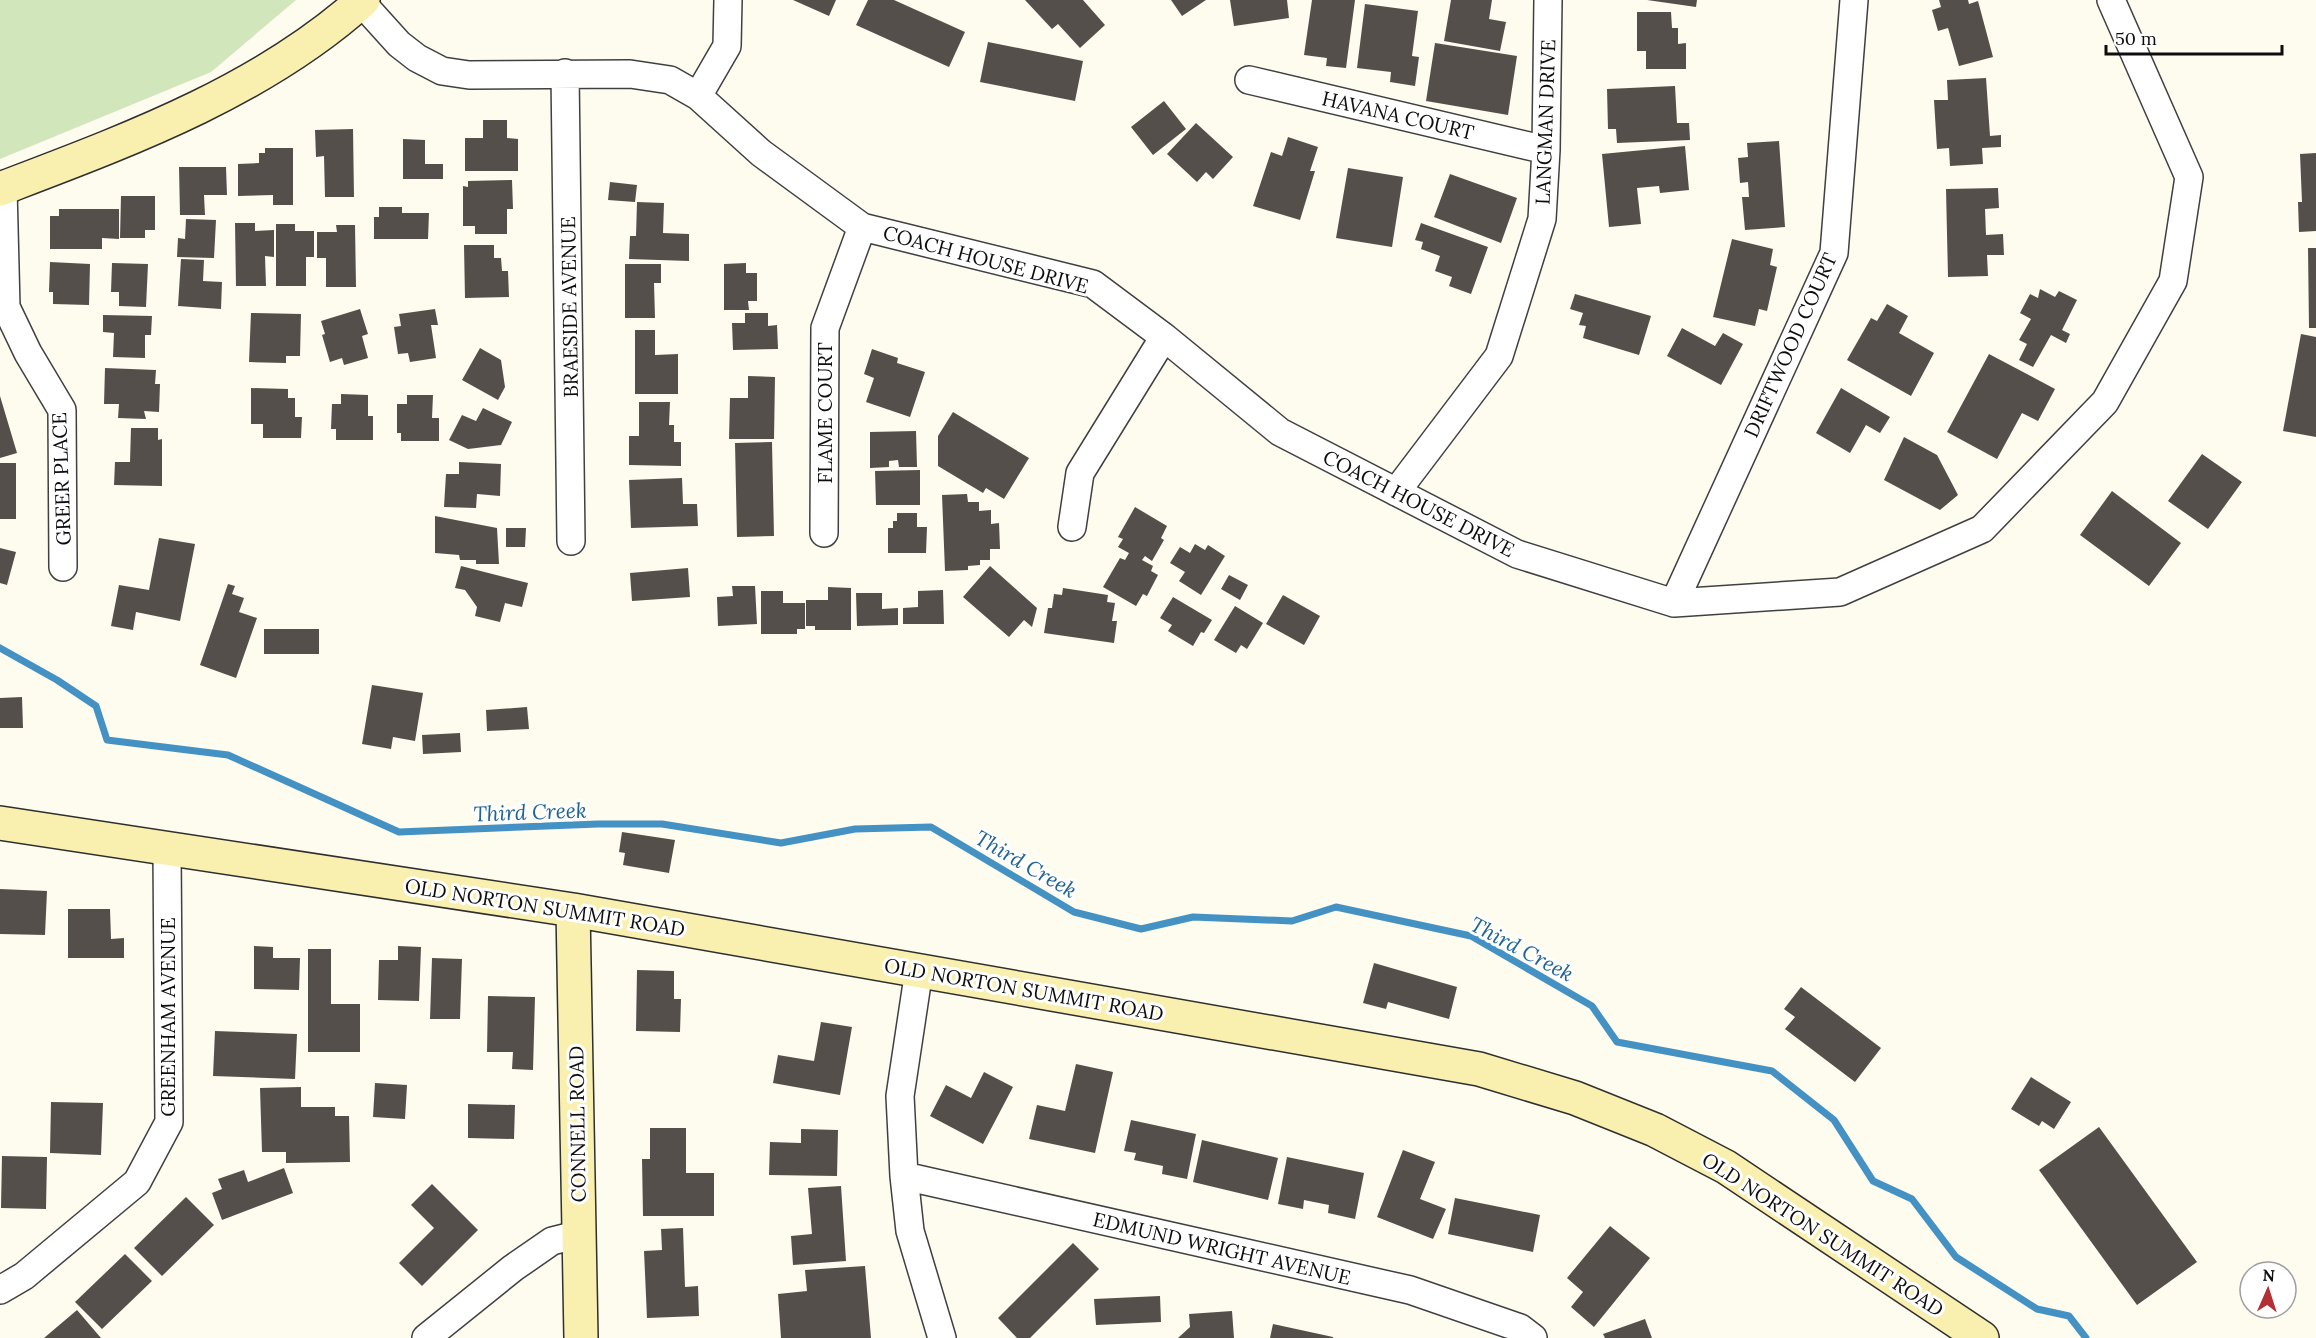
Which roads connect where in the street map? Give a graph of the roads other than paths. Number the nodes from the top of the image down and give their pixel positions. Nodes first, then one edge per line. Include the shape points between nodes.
1 (728, 0) edge
2 (1548, 0) edge
3 (1854, 0) edge
4 (2111, 0) edge
5 (362, 1) edge
6 (565, 73) junction
7 (1249, 80) dead end
8 (698, 96) junction
9 (1546, 150) junction
10 (2, 189) edge
11 (862, 227) junction
12 (1164, 337) junction
13 (1396, 492) junction
14 (1072, 527) dead end
15 (824, 533) dead end
16 (571, 541) dead end
17 (63, 567) dead end
18 (1674, 603) junction
19 (0, 823) edge
20 (167, 850) junction
21 (573, 910) junction
22 (919, 970) junction
23 (904, 1176) junction
24 (580, 1234) junction
25 (0, 1290) edge
26 (426, 1338) edge
27 (580, 1338) edge
28 (942, 1338) edge
29 (1533, 1338) edge
30 (1982, 1338) edge

1 - 8 street via 727,46
2 - 9 street, LANGMAN DRIVE
3 - 18 street, DRIFTWOOD COURT via 1834,253
4 - 18 street, COACH HOUSE DRIVE via 2189,177 2173,280 2105,402 1982,529 1840,592
5 - 6 street, COACH HOUSE DRIVE via 399,44 442,71 469,75
5 - 10 main road via 237,88 126,140
6 - 8 street, COACH HOUSE DRIVE via 630,74 670,80
6 - 16 street, BRAESIDE AVENUE
7 - 9 street, HAVANA COURT
8 - 11 street, COACH HOUSE DRIVE via 761,153
9 - 13 street, LANGMAN DRIVE via 1542,219 1499,356
10 - 17 street, GREER PLACE via 6,307 62,410
11 - 12 street, COACH HOUSE DRIVE via 1093,284
11 - 15 street, FLAME COURT via 825,328
12 - 13 street, COACH HOUSE DRIVE via 1280,432
12 - 14 street via 1080,473
13 - 18 street, COACH HOUSE DRIVE via 1517,554
19 - 20 main road, OLD NORTON SUMMIT ROAD
20 - 21 main road, OLD NORTON SUMMIT ROAD
20 - 25 street, GREENHAM AVENUE via 169,1122 137,1182 24,1276
21 - 22 main road, OLD NORTON SUMMIT ROAD
21 - 24 main road, CONNELL ROAD
22 - 23 street via 900,1096
22 - 30 main road, OLD NORTON SUMMIT ROAD via 1479,1069 1575,1098 1655,1130 1726,1167
23 - 28 street via 910,1231
23 - 29 street, EDMUND WRIGHT AVENUE via 1410,1290 1520,1328
24 - 26 street via 552,1241
24 - 27 main road, CONNELL ROAD

